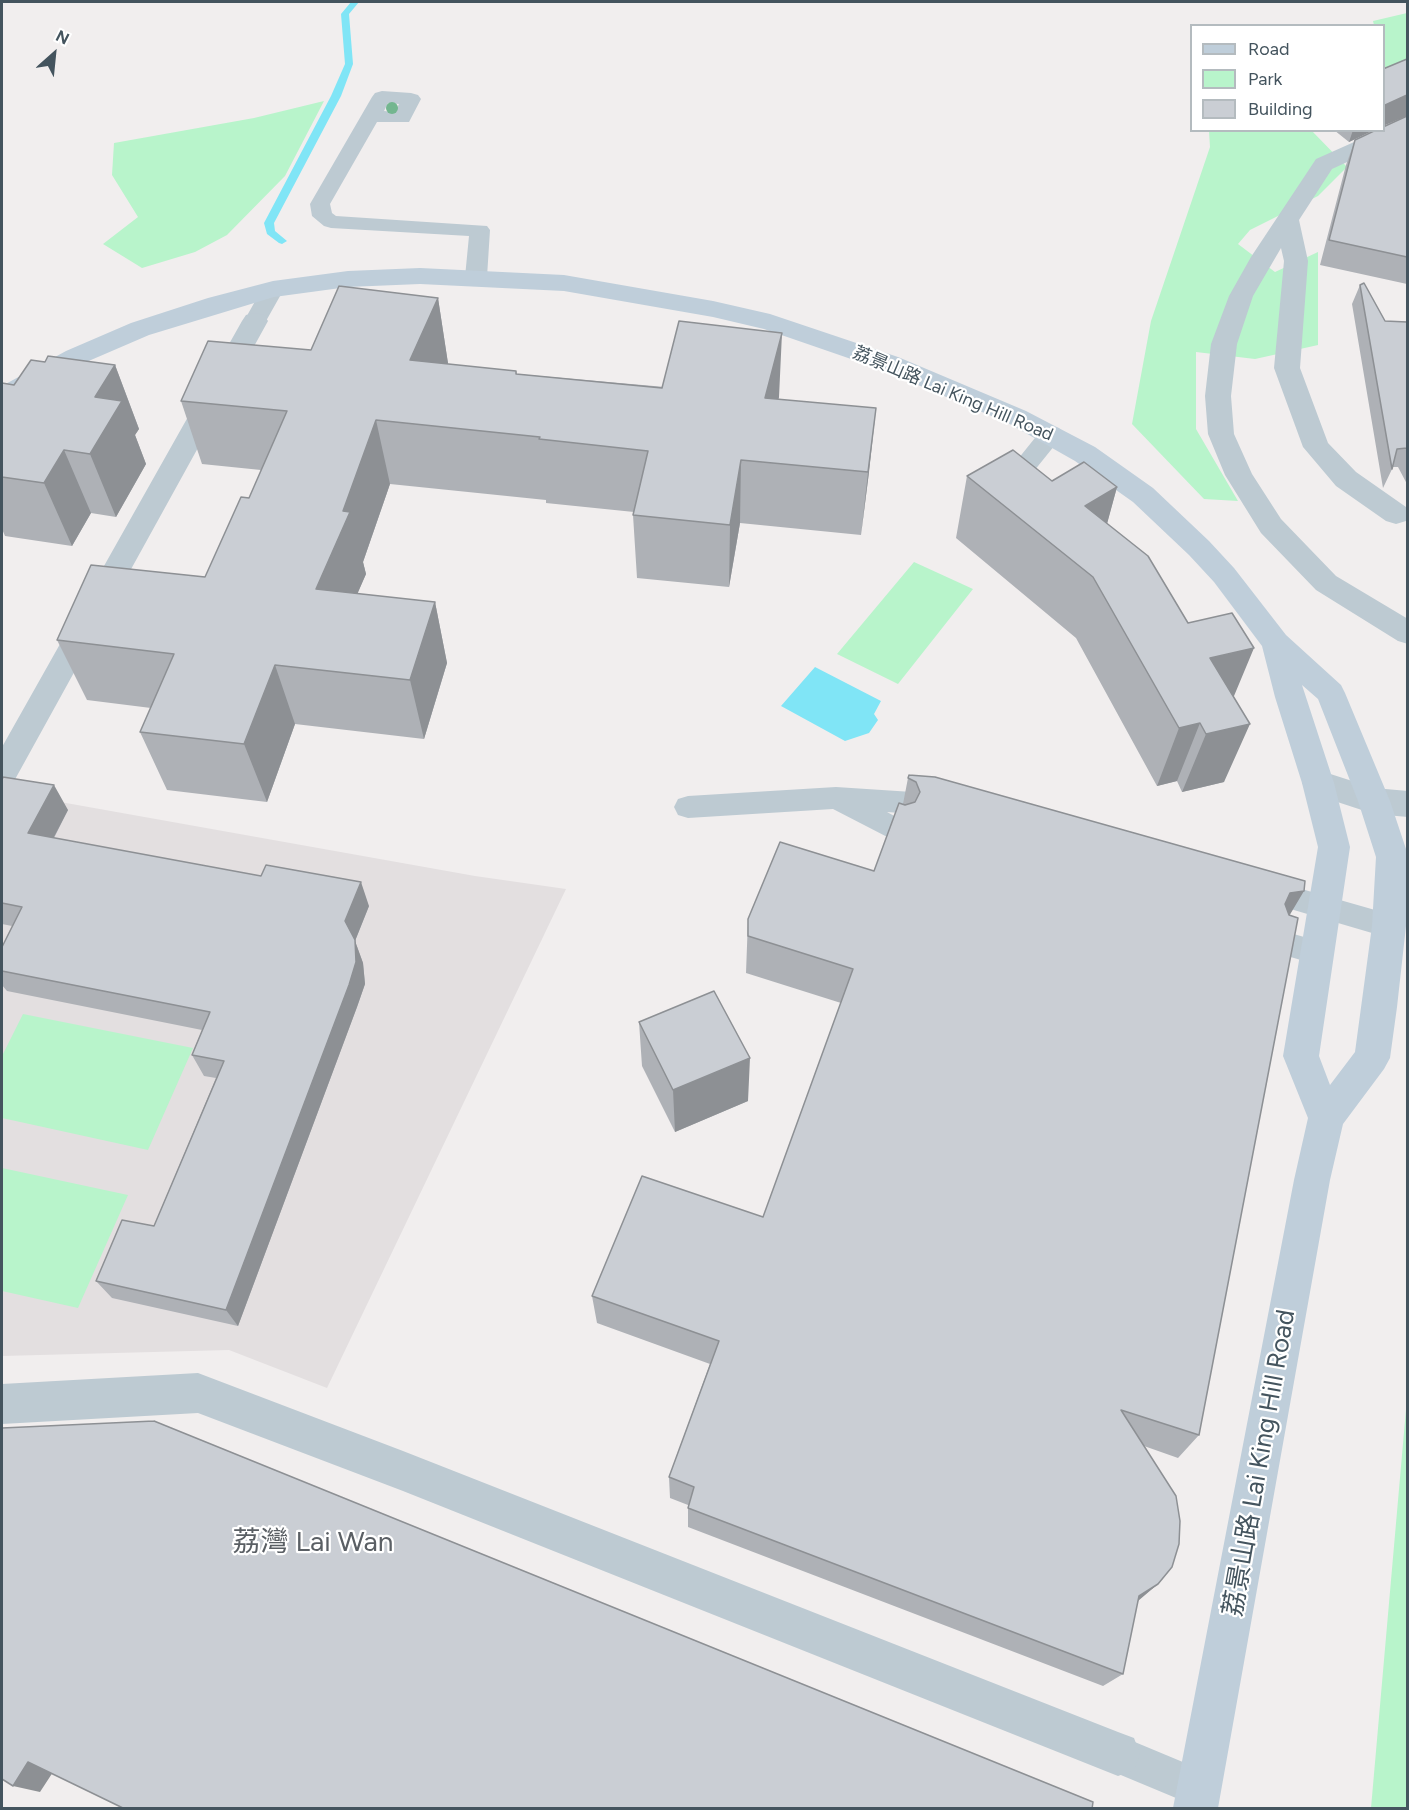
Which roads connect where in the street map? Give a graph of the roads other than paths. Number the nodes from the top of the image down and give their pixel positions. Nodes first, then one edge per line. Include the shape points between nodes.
1 (372, 116) dead end
2 (1407, 125) edge
3 (1288, 221) junction
4 (476, 277) junction
5 (273, 289) junction
6 (255, 321) joint
7 (2, 397) edge
8 (1052, 434) junction
9 (1026, 465) edge
10 (1396, 514) dead end
11 (1407, 633) edge
12 (1276, 643) junction
13 (2, 774) edge
14 (1318, 783) junction
15 (836, 798) junction
16 (1374, 801) junction
17 (1407, 804) edge
18 (970, 806) edge
19 (688, 807) dead end
20 (897, 831) edge
21 (1334, 847) junction
22 (1244, 884) edge
23 (1324, 908) junction
24 (1389, 926) junction
25 (1280, 942) edge
26 (1318, 953) junction
27 (1326, 1118) junction
28 (2, 1404) edge
29 (1118, 1754) joint
30 (1198, 1799) edge

1 - 4 lane via 320,204 322,216 331,222 480,230
2 - 3 street via 1324,164
3 - 10 street via 1296,261 1287,368 1316,447 1346,479
3 - 11 street via 1241,296 1224,344 1218,396 1221,434 1239,475 1270,526 1326,583
4 - 5 main road, 荔景山路 Lai King Hill Road via 348,279
4 - 8 main road, 荔景山路 Lai King Hill Road via 585,285 770,322 889,363
5 - 6 lane
5 - 7 main road, 荔景山路 Lai King Hill Road via 140,329 75,357
6 - 13 street
8 - 9 lane
8 - 12 main road, 荔景山路 Lai King Hill Road via 1143,495 1173,522 1224,575
12 - 14 main road, 荔景山路 Lai King Hill Road
12 - 16 main road, 荔景山路 Lai King Hill Road via 1330,693
14 - 16 street
14 - 21 main road, 荔景山路 Lai King Hill Road
15 - 18 lane
15 - 19 lane
15 - 20 lane
16 - 17 street
16 - 21 main road
16 - 24 main road, 荔景山路 Lai King Hill Road via 1392,856
21 - 23 main road, 荔景山路 Lai King Hill Road
22 - 23 lane
23 - 24 lane
23 - 26 main road, 荔景山路 Lai King Hill Road
24 - 27 main road, 荔景山路 Lai King Hill Road via 1372,1058
25 - 26 lane
26 - 27 main road, 荔景山路 Lai King Hill Road via 1301,1056
27 - 30 main road, 荔景山路 Lai King Hill Road
28 - 29 street via 198,1393 426,1479
29 - 30 lane

